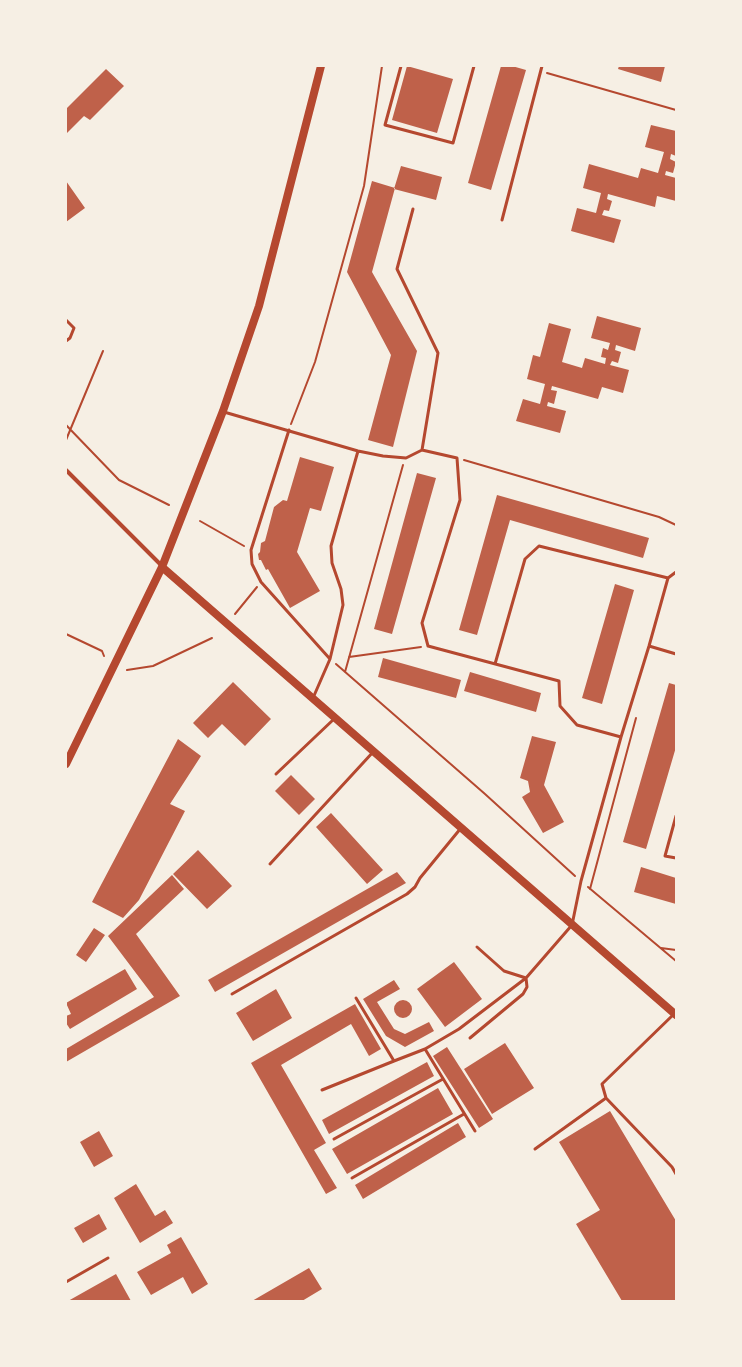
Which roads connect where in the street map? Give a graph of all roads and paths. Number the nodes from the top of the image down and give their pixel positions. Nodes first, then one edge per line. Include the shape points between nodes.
1 (321, 66) edge
2 (382, 66) edge
3 (401, 66) edge
4 (473, 66) edge
5 (542, 66) edge
6 (540, 71) junction
7 (676, 110) edge
8 (414, 209) dead end
9 (502, 220) dead end
10 (66, 320) edge
11 (66, 341) edge
12 (103, 351) dead end
13 (223, 411) junction
14 (66, 425) edge
15 (71, 430) junction
16 (289, 430) junction
17 (66, 440) edge
18 (422, 450) junction
19 (358, 451) junction
20 (406, 458) junction
21 (457, 458) junction
22 (66, 470) edge
23 (169, 505) dead end
24 (200, 521) dead end
25 (676, 525) edge
26 (251, 550) junction
27 (162, 566) junction
28 (676, 572) edge
29 (668, 578) junction
30 (261, 582) junction
31 (235, 614) dead end
32 (66, 634) edge
33 (212, 638) dead end
34 (428, 646) junction
35 (649, 646) junction
36 (676, 654) edge
37 (104, 656) dead end
38 (349, 657) junction
39 (330, 660) junction
40 (495, 664) junction
41 (127, 670) dead end
42 (344, 672) junction
43 (313, 698) junction
44 (637, 716) dead end
45 (336, 718) junction
46 (621, 737) junction
47 (374, 752) junction
48 (66, 764) edge
49 (276, 774) dead end
50 (676, 816) edge
51 (461, 828) junction
52 (676, 858) edge
53 (270, 864) dead end
54 (582, 881) junction
55 (590, 889) junction
56 (572, 925) junction
57 (477, 947) dead end
58 (660, 947) junction
59 (676, 950) edge
60 (676, 961) edge
61 (526, 978) junction
62 (232, 994) dead end
63 (356, 998) dead end
64 (675, 1015) edge
65 (470, 1038) dead end
66 (425, 1049) junction
67 (394, 1061) junction
68 (443, 1078) junction
69 (322, 1090) dead end
70 (606, 1098) junction
71 (464, 1114) junction
72 (475, 1131) dead end
73 (334, 1139) dead end
74 (535, 1149) dead end
75 (676, 1174) edge
76 (352, 1178) dead end
77 (108, 1258) dead end
78 (66, 1282) edge

1 - 13 main road via 259,306
2 - 16 path via 364,186 315,362
3 - 4 lane via 385,125 453,143
5 - 6 lane
6 - 7 path
6 - 9 lane
8 - 18 lane via 397,269 438,353
10 - 11 lane via 74,328
12 - 15 path
13 - 16 lane
13 - 27 main road
14 - 15 path
15 - 17 path
15 - 23 path via 120,480
16 - 19 lane
16 - 26 lane
18 - 20 lane
18 - 21 lane
19 - 20 lane
19 - 39 lane via 331,546 332,562 341,589 343,605
20 - 38 path
21 - 25 path via 659,517
21 - 34 lane via 460,500 422,623
22 - 27 street
24 - 26 path
26 - 30 lane via 252,564
27 - 43 main road
27 - 48 main road
28 - 29 lane
29 - 35 lane
29 - 40 lane via 539,546 525,559
30 - 31 path
30 - 39 lane
32 - 37 path via 102,651
33 - 41 path via 154,666
34 - 38 path
34 - 40 lane
35 - 36 lane
35 - 46 lane
38 - 42 path
39 - 42 path
39 - 43 lane
40 - 46 lane via 559,681 560,706 577,725
42 - 54 path
43 - 45 main road
44 - 55 path
45 - 47 main road
45 - 49 lane
46 - 54 lane
47 - 51 main road
47 - 53 lane
50 - 52 lane via 665,856
51 - 56 main road
51 - 62 lane via 407,894
54 - 55 path
54 - 56 lane
55 - 58 path
56 - 61 lane
56 - 64 main road
57 - 61 lane via 504,971
58 - 59 path
58 - 60 path
61 - 65 lane via 523,994
61 - 66 lane via 459,1029
63 - 67 lane
64 - 70 lane via 602,1084
66 - 67 lane
66 - 68 lane
67 - 69 lane
68 - 71 lane
68 - 73 lane
70 - 74 lane
70 - 75 lane
71 - 72 lane
71 - 76 lane
77 - 78 lane

